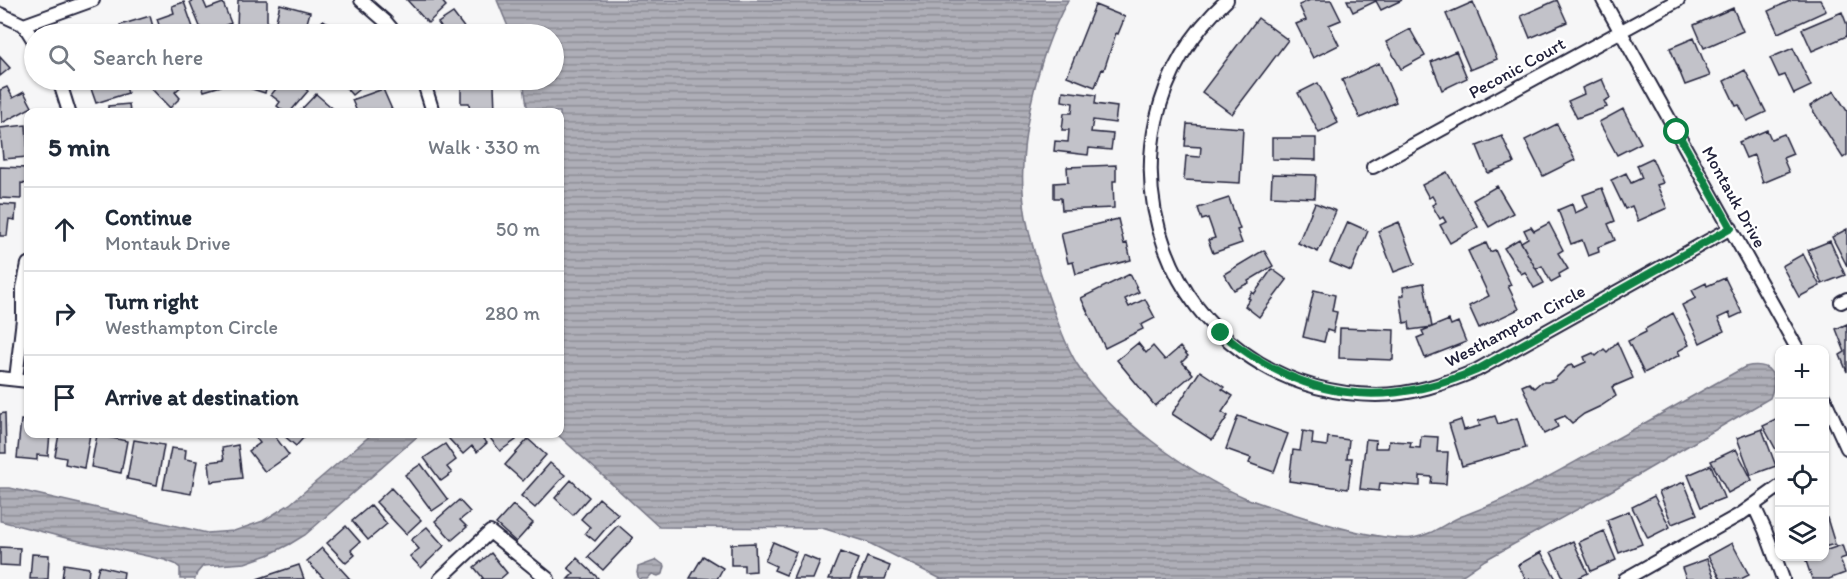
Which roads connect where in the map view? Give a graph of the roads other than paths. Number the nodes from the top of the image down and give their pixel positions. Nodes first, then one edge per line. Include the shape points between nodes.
1 (93, 0) edge
2 (361, 0) edge
3 (1227, 0) edge
4 (1603, 0) edge
5 (1678, 0) edge
6 (0, 14) edge
7 (27, 24) edge
8 (388, 24) edge
9 (24, 25) edge
10 (1621, 32) junction
11 (62, 90) edge
12 (426, 90) edge
13 (68, 108) edge
14 (432, 108) edge
15 (1373, 167) dead end
16 (1731, 228) junction
17 (24, 283) edge
18 (1795, 345) edge
19 (0, 378) edge
20 (22, 380) edge
21 (1824, 399) edge
22 (1847, 448) edge
23 (1775, 489) edge
24 (1754, 506) junction
25 (440, 579) edge
26 (548, 579) edge
27 (1625, 579) edge
28 (1783, 579) edge

1 - 7 street
2 - 8 street
3 - 16 street, Westhampton Circle via 1186,48 1164,93 1151,152 1152,202 1169,260 1188,295 1221,333 1270,368 1317,387 1346,393 1396,393 1449,382
4 - 10 street, Montauk Drive
5 - 10 street, Peconic Court
6 - 9 street
10 - 15 street, Peconic Court
10 - 16 street, Montauk Drive
11 - 13 street
12 - 14 street
16 - 18 street, Montauk Drive
17 - 20 street
19 - 20 street
21 - 22 street
23 - 24 street
24 - 27 street
24 - 28 street
25 - 26 street via 490,532

